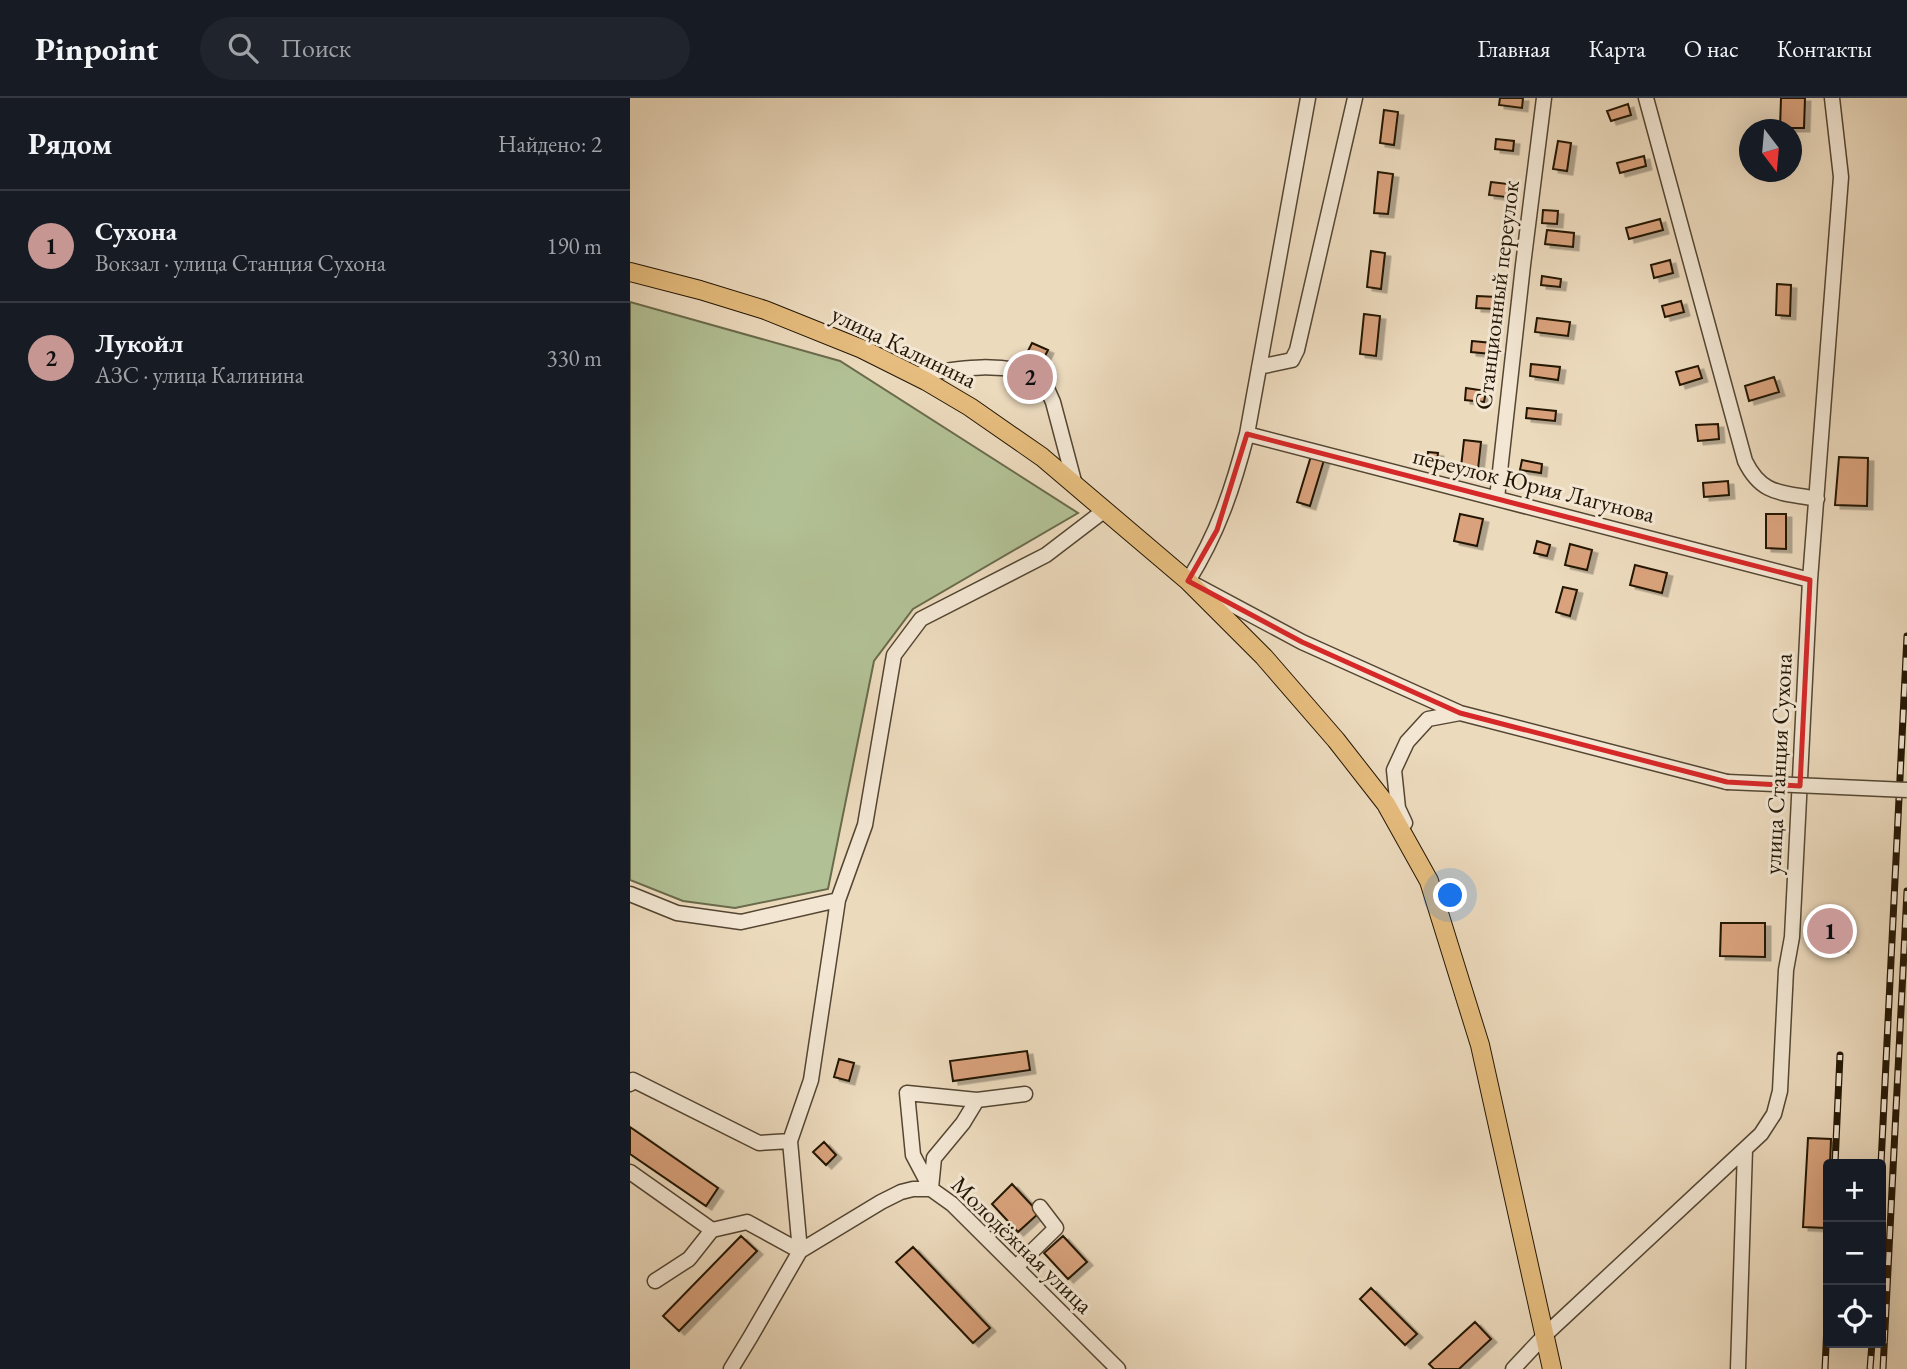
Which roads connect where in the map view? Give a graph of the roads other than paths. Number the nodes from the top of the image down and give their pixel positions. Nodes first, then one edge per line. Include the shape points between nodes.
1 (1308, 98) edge
2 (1355, 98) edge
3 (1544, 98) edge
4 (1646, 98) edge
5 (1832, 98) edge
6 (630, 272) edge
7 (1259, 367) junction
8 (914, 375) junction
9 (1247, 434) junction
10 (1075, 485) junction
11 (1497, 498) junction
12 (1816, 499) junction
13 (1105, 510) junction
14 (1810, 580) junction
15 (1188, 581) junction
16 (1460, 713) junction
17 (1907, 790) edge
18 (1429, 881) junction
19 (630, 894) edge
20 (838, 900) junction
21 (630, 1084) edge
22 (1025, 1094) dead end
23 (977, 1100) junction
24 (790, 1140) junction
25 (1745, 1149) junction
26 (630, 1172) edge
27 (931, 1189) junction
28 (1040, 1207) dead end
29 (712, 1230) junction
30 (800, 1251) junction
31 (1016, 1267) junction
32 (655, 1281) dead end
33 (1545, 1335) junction
34 (731, 1369) edge
35 (1118, 1369) edge
36 (1513, 1369) edge
37 (1552, 1369) edge
38 (1738, 1369) edge

1 - 7 street
2 - 7 street via 1297,350 1292,360
3 - 11 street, Станционный переулок
4 - 12 street via 1745,461 1760,485
5 - 12 street, улица Станция Сухона via 1841,177
6 - 8 main road, улица Калинина via 765,310
7 - 9 street
8 - 10 main road, улица Калинина via 970,407
8 - 10 street via 973,366 1016,368 1041,375 1053,401
9 - 11 street, переулок Юрия Лагунова
9 - 15 street via 1217,530
10 - 13 main road, улица Калинина
11 - 14 street, переулок Юрия Лагунова
12 - 14 street, улица Станция Сухона
13 - 15 main road, улица Калинина
13 - 20 street via 1046,555 921,619 894,656 865,825
14 - 25 street, улица Станция Сухона via 1780,1091 1774,1114
15 - 16 street via 1302,642
15 - 18 main road, улица Калинина via 1264,657 1336,740 1386,804
16 - 17 street, bridge via 1727,782
16 - 18 street via 1428,719 1406,742 1394,770 1398,808
18 - 33 main road, улица Калинина via 1480,1045
19 - 20 street via 677,913 741,922
20 - 24 street via 811,1080
21 - 24 street via 633,1080 759,1143
22 - 23 street
23 - 27 street via 934,1158
23 - 27 street via 907,1093 913,1155
24 - 30 street
25 - 33 street, улица Станция Сухона
25 - 38 street
26 - 29 street
27 - 30 street, Молодёжная улица via 901,1192
27 - 31 street, Молодёжная улица via 952,1203
28 - 31 street via 1056,1228
29 - 30 street via 747,1222
29 - 32 street via 689,1259
30 - 34 street
31 - 35 street, Молодёжная улица
33 - 36 street, улица Станция Сухона
33 - 37 main road, улица Калинина

